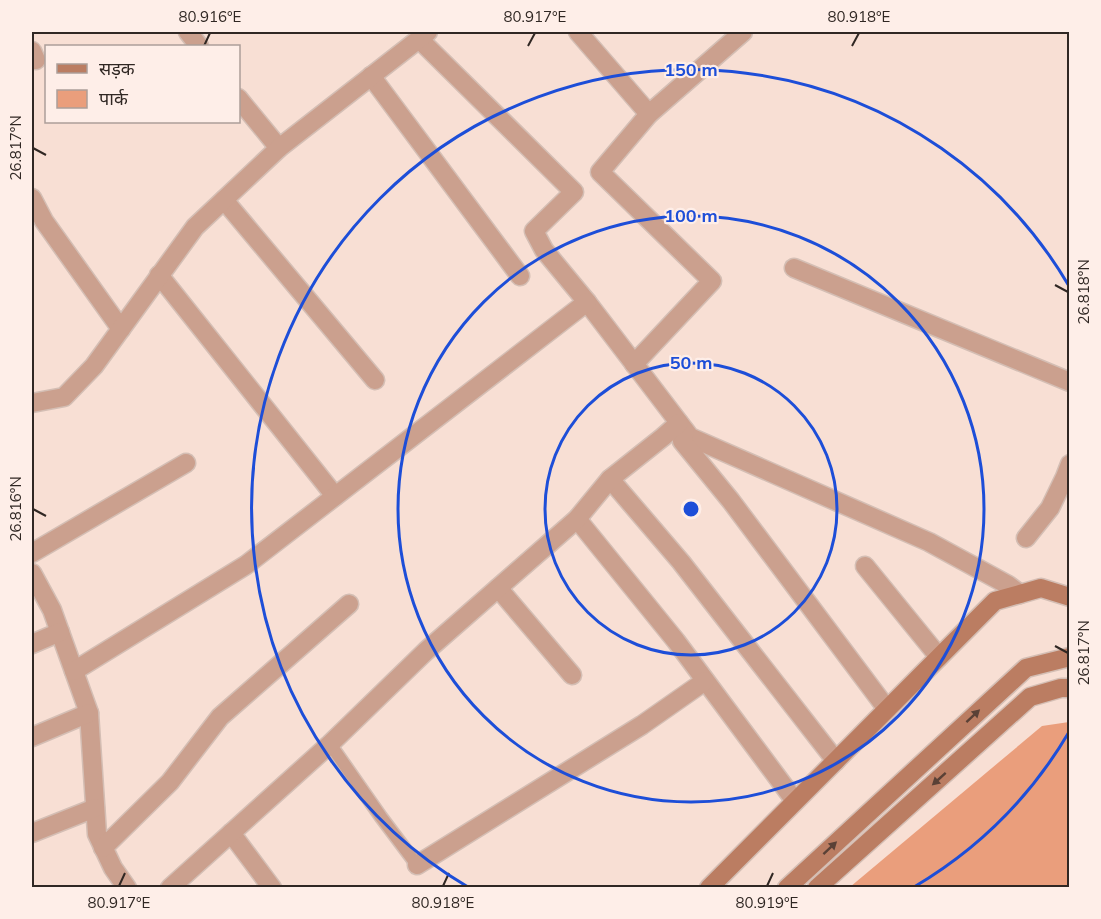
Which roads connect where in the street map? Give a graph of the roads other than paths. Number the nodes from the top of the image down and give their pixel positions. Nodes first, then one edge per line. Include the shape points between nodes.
1 (188, 32) edge
2 (578, 32) edge
3 (743, 32) edge
4 (424, 35) edge
5 (198, 45) edge
6 (371, 76) junction
7 (240, 100) edge
8 (649, 114) junction
9 (279, 148) junction
10 (32, 198) edge
11 (224, 200) junction
12 (794, 268) dead end
13 (159, 275) junction
14 (520, 276) dead end
15 (587, 302) junction
16 (121, 329) junction
17 (634, 364) junction
18 (375, 380) dead end
19 (1070, 382) edge
20 (32, 404) edge
21 (682, 427) junction
22 (186, 463) dead end
23 (1070, 464) edge
24 (610, 479) junction
25 (335, 496) junction
26 (577, 519) junction
27 (1026, 538) dead end
28 (32, 553) edge
29 (865, 567) dead end
30 (32, 573) edge
31 (498, 588) junction
32 (1020, 594) junction
33 (1070, 597) edge
34 (349, 604) dead end
35 (60, 632) junction
36 (32, 644) edge
37 (939, 657) junction
38 (1070, 657) edge
39 (74, 671) junction
40 (572, 675) dead end
41 (705, 681) junction
42 (1070, 688) edge
43 (888, 709) junction
44 (89, 713) junction
45 (32, 737) edge
46 (330, 744) junction
47 (836, 761) junction
48 (795, 801) junction
49 (95, 808) junction
50 (32, 833) edge
51 (231, 833) junction
52 (103, 848) junction
53 (417, 865) joint
54 (178, 885) edge
55 (127, 888) edge
56 (272, 888) edge
57 (709, 888) edge
58 (787, 888) edge
59 (817, 888) edge

1 - 5 street
2 - 8 street
3 - 8 street
4 - 6 street
4 - 15 street via 574,192 534,231 544,250
6 - 9 street
6 - 14 street
7 - 9 street
8 - 17 street via 600,172 712,281
9 - 11 street
10 - 16 street
11 - 13 street via 195,227
11 - 18 street
12 - 19 street
13 - 16 street
13 - 25 street
15 - 17 street
15 - 25 street
16 - 20 street via 94,366 64,397
17 - 21 street
21 - 24 street via 663,437
21 - 32 street via 690,437 929,542
21 - 43 street via 682,441
22 - 28 street
23 - 27 street via 1050,508
24 - 26 street
24 - 47 street via 681,562
25 - 39 street via 246,565
26 - 31 street
26 - 41 street
29 - 37 street
30 - 35 street
31 - 40 street
31 - 46 street
32 - 33 street via 1041,588
32 - 37 street via 995,601
34 - 52 street via 220,717 170,782
35 - 36 street
35 - 39 street
37 - 43 street
58 -> 38 street via 1026,668
39 - 44 street
41 - 48 street
41 - 53 street via 642,725
42 -> 59 street via 1030,697
43 - 47 street
44 - 45 street
44 - 49 street
46 - 51 street
46 - 53 lane
47 - 48 street
48 - 57 street
49 - 50 street
49 - 52 street via 97,834
51 - 54 street
51 - 56 street
52 - 55 street

